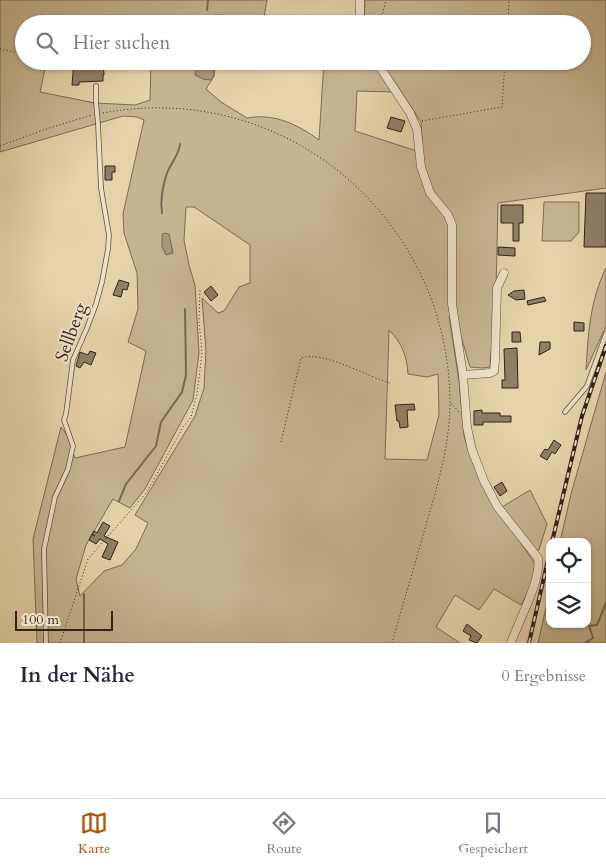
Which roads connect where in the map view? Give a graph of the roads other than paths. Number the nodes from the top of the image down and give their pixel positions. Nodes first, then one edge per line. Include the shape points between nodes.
1 (360, 0) edge
2 (360, 15) edge
3 (382, 70) edge
4 (96, 86) dead end
5 (504, 273) dead end
6 (606, 334) edge
7 (463, 375) junction
8 (565, 412) dead end
9 (46, 643) edge
10 (511, 643) edge

1 - 2 street
3 - 7 street via 410,113 417,129 421,167 430,194 448,214 452,225 452,304
4 - 9 lane, Sellberg, bridge via 108,250 96,304 71,369 64,420 72,450 68,469 55,497 44,552
5 - 7 street via 497,288 494,371
6 - 8 lane via 587,386
7 - 10 street via 467,427 484,481 497,506 538,558 533,586

